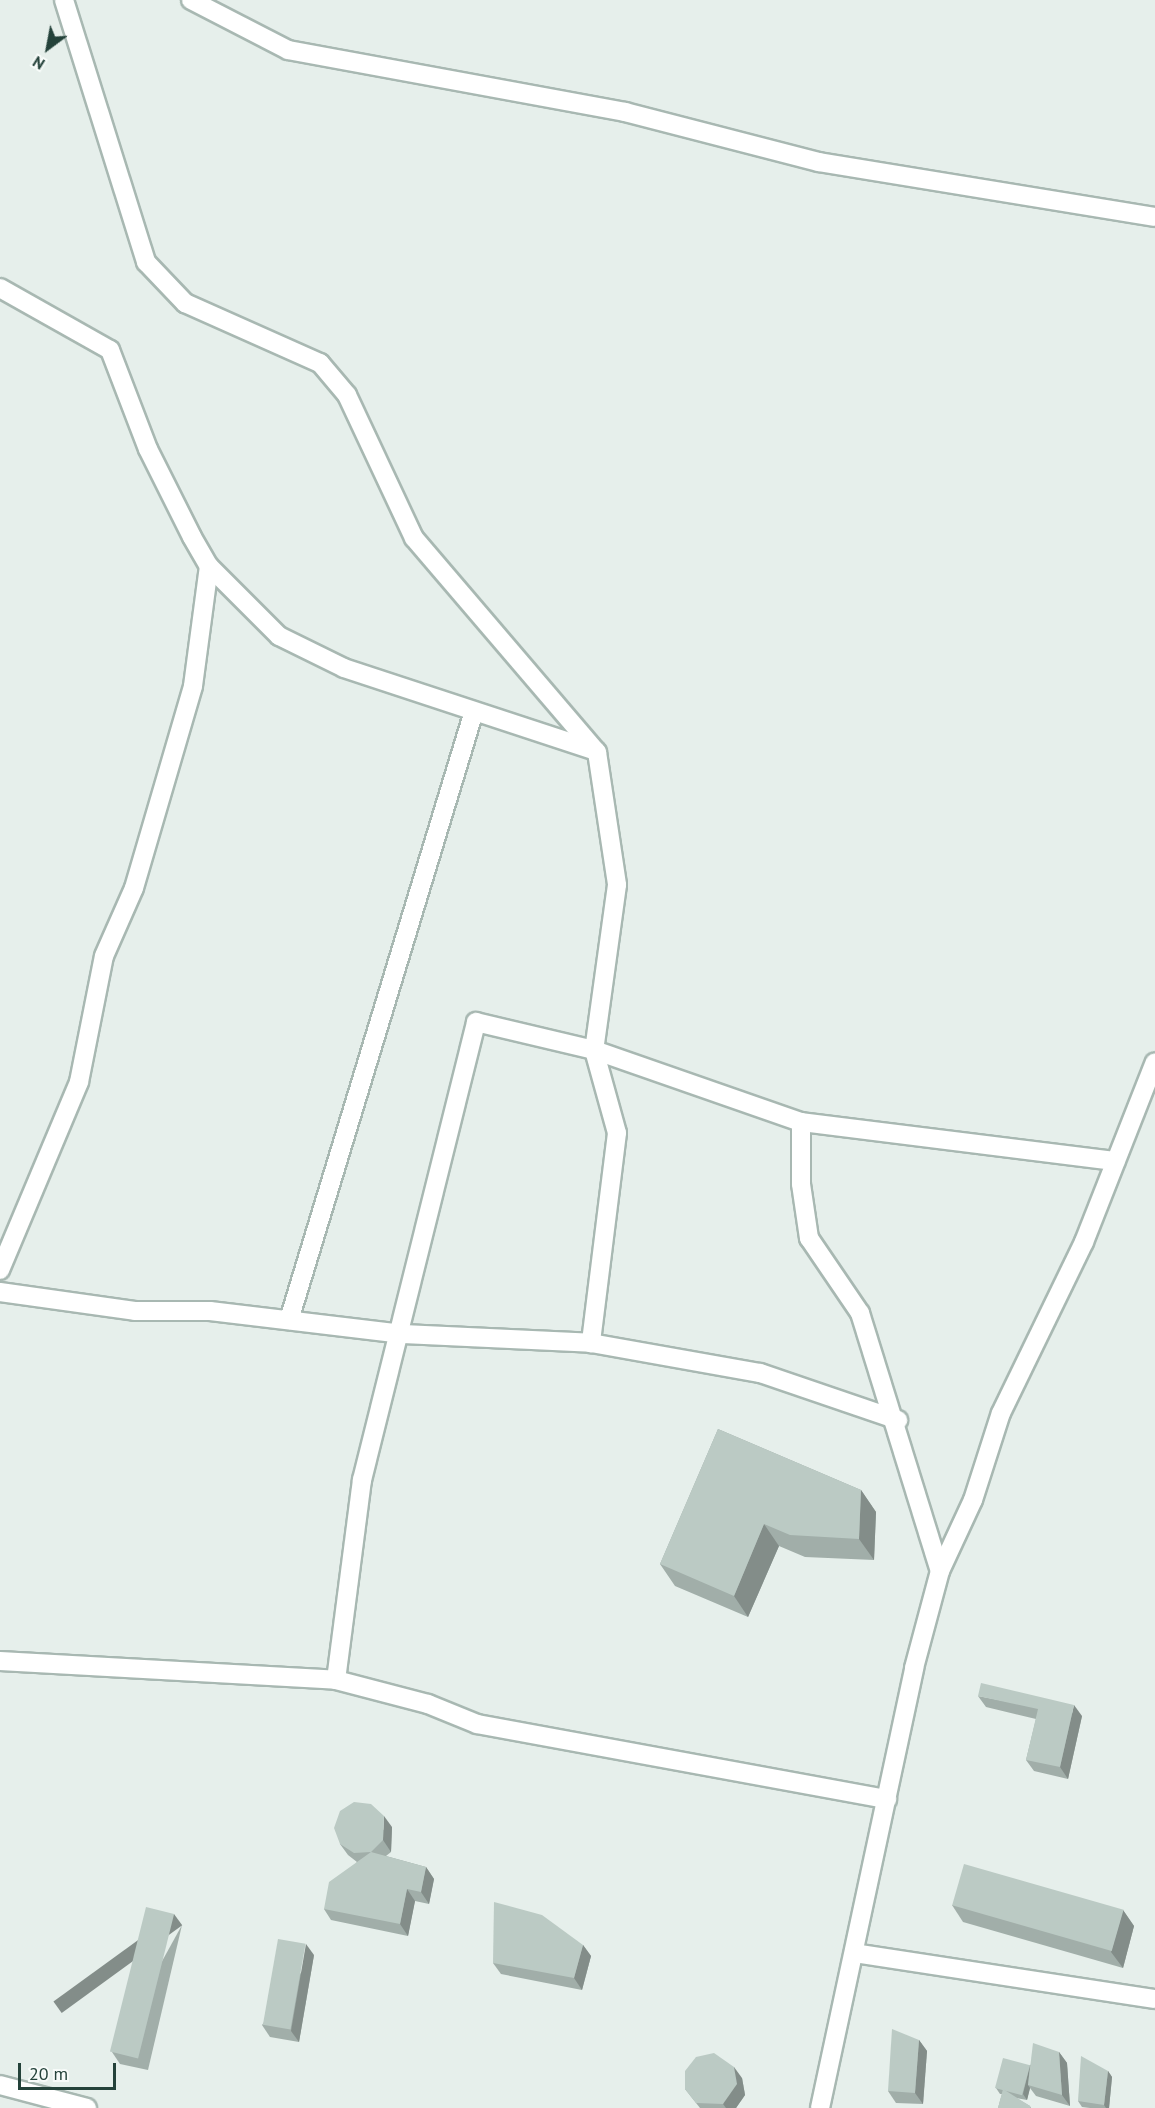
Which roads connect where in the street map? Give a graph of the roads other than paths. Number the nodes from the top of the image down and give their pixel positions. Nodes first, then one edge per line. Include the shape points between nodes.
1 (64, 0) edge
2 (191, 0) edge
3 (1155, 217) edge
4 (0, 288) edge
5 (209, 566) junction
6 (474, 711) junction
7 (597, 752) junction
8 (594, 1050) junction
9 (1155, 1062) edge
10 (801, 1122) junction
11 (1116, 1161) junction
12 (0, 1270) edge
13 (0, 1292) edge
14 (289, 1320) junction
15 (403, 1334) junction
16 (591, 1343) junction
17 (898, 1420) junction
18 (940, 1571) junction
19 (0, 1660) edge
20 (336, 1680) junction
21 (887, 1799) junction
22 (854, 1953) junction
23 (1155, 1999) edge
24 (0, 2085) edge
25 (87, 2108) edge
26 (820, 2108) edge

1 - 7 street via 146,262 185,303 320,363 346,395 414,538
2 - 3 street via 288,50 625,111 819,162
4 - 5 street via 110,350 148,449
5 - 6 street via 279,636 344,668
5 - 12 street via 193,686 134,888 104,956 79,1082
6 - 7 street
6 - 14 street
7 - 8 street via 617,885
8 - 10 street
8 - 15 street via 476,1022
8 - 16 street via 617,1133
9 - 11 street
10 - 11 street
10 - 17 street via 801,1184 809,1238 860,1313
11 - 18 street via 1084,1242 1001,1413 973,1500
13 - 14 street via 135,1311 210,1311
14 - 15 street
15 - 16 street
15 - 20 street via 362,1480
16 - 17 street via 760,1373
17 - 18 street
18 - 21 street
19 - 20 street
20 - 21 street via 428,1704 477,1724
21 - 22 street
22 - 23 street
22 - 26 street
24 - 25 street

